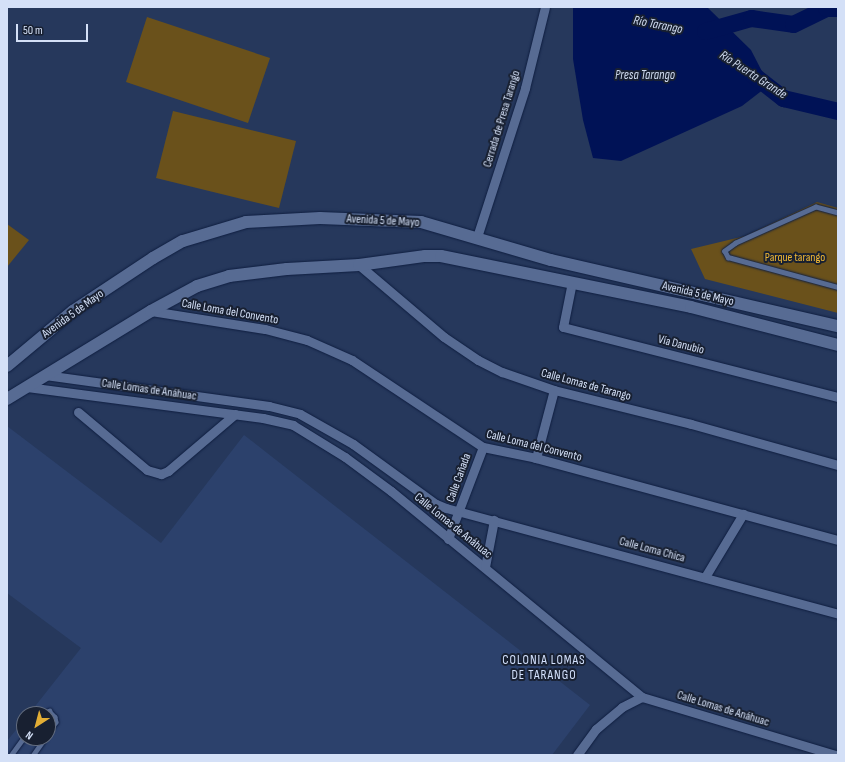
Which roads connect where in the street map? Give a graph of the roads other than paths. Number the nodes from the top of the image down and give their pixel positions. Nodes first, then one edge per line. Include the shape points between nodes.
1 (545, 7) edge
2 (838, 213) edge
3 (477, 237) junction
4 (359, 265) junction
5 (572, 282) junction
6 (838, 287) edge
7 (151, 310) junction
8 (838, 326) edge
9 (838, 345) edge
10 (7, 366) edge
11 (45, 374) junction
12 (27, 387) junction
13 (7, 390) edge
14 (554, 390) junction
15 (838, 397) edge
16 (7, 398) edge
17 (78, 412) dead end
18 (235, 414) junction
19 (483, 447) junction
20 (536, 458) junction
21 (838, 465) edge
22 (459, 511) junction
23 (743, 514) junction
24 (494, 520) junction
25 (448, 539) junction
26 (838, 540) edge
27 (485, 567) junction
28 (705, 577) junction
29 (838, 614) edge
30 (642, 697) junction
31 (17, 746) edge
32 (39, 746) edge
33 (10, 755) edge
34 (33, 755) edge
35 (577, 755) edge
36 (836, 755) edge

1 - 3 street, Cerrada de Presa Tarango via 525,88
2 - 6 lane via 816,207 736,243 725,251 728,257
3 - 8 main road, Avenida 5 de Mayo via 551,260
3 - 10 main road, Avenida 5 de Mayo via 421,222 395,220 320,218 253,221 216,229 183,241 153,258 73,311
4 - 5 main road, Avenida 5 de Mayo via 441,256
4 - 7 main road, Avenida 5 de Mayo via 287,269 229,276 196,286
4 - 14 street, Calle Lomas de Tarango via 444,337 478,360 502,372
5 - 9 main road, Avenida 5 de Mayo via 691,307
5 - 15 street, Vía Danubio via 563,327
7 - 11 main road, Avenida 5 de Mayo
7 - 19 street, Calle Loma del Convento via 265,329 307,340 352,360
11 - 12 main road, Avenida 5 de Mayo
11 - 13 main road
11 - 22 street, Calle Lomas de Anáhuac via 269,406 300,414 353,444 436,504
12 - 16 main road, Avenida 5 de Mayo
12 - 18 street, Calle Lomas de Anáhuac
14 - 20 street
14 - 21 street, Calle Lomas de Tarango via 691,424
17 - 18 street via 146,470 161,474 168,471
18 - 25 street, Calle Lomas de Anáhuac via 293,425 314,437 391,491
19 - 20 street, Calle Loma del Convento
19 - 22 street, Calle Cañada
20 - 23 street, Calle Loma del Convento
22 - 24 street, Calle Loma Chica
22 - 25 street, Calle Cañada
23 - 26 street, Calle Loma del Convento
23 - 28 street
24 - 27 street
24 - 28 street, Calle Loma Chica
25 - 27 street, Calle Lomas de Anáhuac
27 - 30 street, Calle Lomas de Anáhuac
28 - 29 street, Calle Loma Chica
30 - 35 street via 622,708 596,729
30 - 36 street, Calle Lomas de Anáhuac
31 - 33 lane
32 - 34 lane

